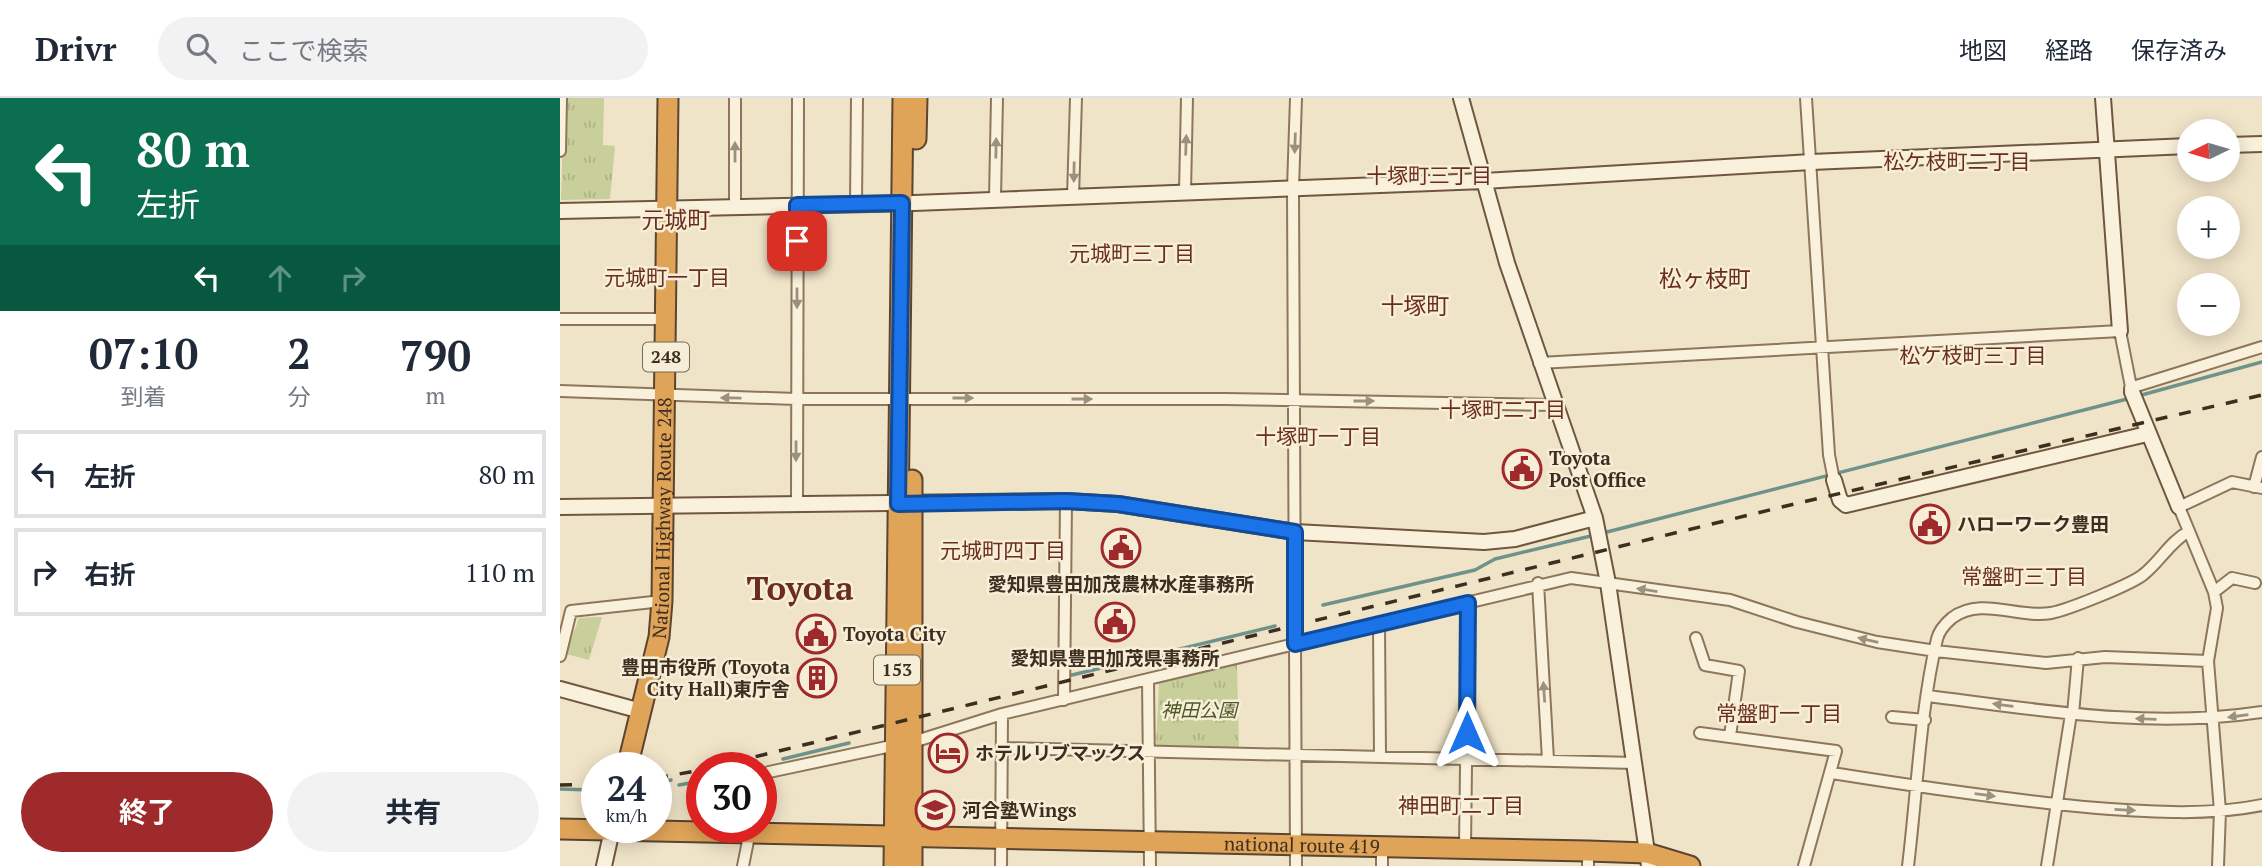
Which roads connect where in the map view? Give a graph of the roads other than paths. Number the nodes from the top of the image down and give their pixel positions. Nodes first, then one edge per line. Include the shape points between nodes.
1 (561, 98) edge
2 (667, 98) edge
3 (735, 98) edge
4 (798, 98) edge
5 (856, 98) edge
6 (903, 98) edge
7 (917, 98) edge
8 (997, 98) edge
9 (1076, 98) edge
10 (1187, 98) edge
11 (1296, 98) edge
12 (1461, 98) edge
13 (1806, 98) edge
14 (2103, 98) edge
15 (561, 115) edge
16 (2262, 144) edge
17 (2240, 145) edge
18 (2177, 146) edge
19 (2106, 149) junction
20 (560, 151) edge
21 (1811, 162) junction
22 (1484, 181) junction
23 (1293, 188) junction
24 (1185, 192) junction
25 (1073, 197) junction
26 (995, 198) junction
27 (908, 203) junction
28 (856, 204) junction
29 (797, 205) junction
30 (735, 206) junction
31 (668, 209) junction
32 (560, 211) edge
33 (666, 318) junction
34 (560, 319) edge
35 (2120, 331) junction
36 (2262, 347) edge
37 (1822, 348) junction
38 (1539, 363) junction
39 (2131, 390) junction
40 (560, 391) edge
41 (666, 397) junction
42 (796, 399) junction
43 (906, 399) junction
44 (1295, 401) junction
45 (1554, 405) junction
46 (2147, 434) junction
47 (2262, 457) edge
48 (1833, 475) joint
49 (2258, 488) edge
50 (1066, 501) junction
51 (797, 503) junction
52 (905, 504) junction
53 (665, 505) junction
54 (560, 507) edge
55 (2179, 507) junction
56 (1595, 519) junction
57 (2189, 531) junction
58 (1295, 532) junction
59 (1538, 583) junction
60 (1608, 583) junction
61 (2255, 583) dead end
62 (2214, 592) junction
63 (662, 601) junction
64 (1468, 603) junction
65 (1379, 625) junction
66 (1696, 638) dead end
67 (1295, 644) junction
68 (1936, 652) junction
69 (560, 656) edge
70 (2078, 658) junction
71 (2208, 661) junction
72 (1148, 679) junction
73 (560, 689) edge
74 (1928, 696) junction
75 (1063, 699) junction
76 (641, 711) junction
77 (2262, 712) edge
78 (1002, 714) junction
79 (2072, 714) junction
80 (1892, 717) dead end
81 (1925, 720) junction
82 (2214, 720) junction
83 (1700, 733) dead end
84 (1730, 736) junction
85 (905, 743) junction
86 (1003, 748) junction
87 (631, 752) edge
88 (1149, 752) junction
89 (1294, 755) junction
90 (1380, 758) junction
91 (1467, 759) junction
92 (1549, 760) junction
93 (1635, 763) junction
94 (777, 770) edge
95 (1832, 773) junction
96 (1917, 786) junction
97 (2057, 804) junction
98 (2262, 805) edge
99 (2220, 811) junction
100 (560, 829) edge
101 (581, 829) edge
102 (777, 831) edge
103 (903, 836) junction
104 (1001, 836) junction
105 (1151, 839) junction
106 (610, 843) edge
107 (748, 843) edge
108 (1296, 843) junction
109 (1382, 845) junction
110 (1465, 848) junction
111 (1588, 858) edge
112 (1648, 860) edge
113 (604, 866) edge
114 (743, 866) edge
115 (894, 866) edge
116 (912, 866) edge
117 (1001, 866) edge
118 (1150, 866) edge
119 (1296, 866) edge
120 (1382, 866) edge
121 (1690, 866) edge
122 (1804, 866) edge
123 (1908, 866) edge
124 (2047, 866) edge
125 (2218, 866) edge

1 - 15 street
2 - 31 highway, National Highway Route 248 / 248
30 -> 3 street
4 - 29 street
5 - 28 street
6 - 27 highway, 153
7 - 27 highway, 153
26 -> 8 street
9 -> 25 street
24 -> 10 street
11 -> 23 street
12 - 22 street
13 - 21 street
14 - 19 street
15 - 20 street
16 - 17 street
18 - 19 street
19 - 21 street
19 - 35 street
21 - 22 street
21 - 37 street
22 - 23 street
22 - 38 street
23 - 24 street
23 - 44 street
24 - 25 street
25 - 26 street
26 - 27 street
27 - 28 street
27 - 43 highway, 153
28 - 29 street
29 - 30 street
29 -> 42 street
30 - 31 street
31 - 32 street
31 - 33 highway, National Highway Route 248 / 248
33 - 34 street
33 - 41 highway, National Highway Route 248 / 248
35 - 37 street
35 - 39 street
36 - 39 street
37 - 38 street
37 - 48 street
38 - 45 street
39 - 46 street
40 - 41 street
42 -> 41 street
41 - 53 highway, National Highway Route 248 / 248
42 - 43 street
42 -> 51 street
43 -> 44 street
43 - 52 highway, 153
44 -> 45 street
44 - 58 street
45 - 56 street
46 - 48 street via 1846,505 1840,500
46 - 55 street
47 - 49 street
49 - 55 street via 2232,482
50 - 52 street
50 - 58 street via 1118,504
50 - 75 street
51 - 52 street
51 - 53 street
52 - 85 highway, 153
53 - 54 street
53 - 63 highway, National Highway Route 248 / 248
55 - 57 street
56 - 58 street via 1500,541
56 - 60 street
57 - 62 street
57 - 68 street via 2170,544 2141,577 2050,614 1976,609 1955,615 1938,637
58 - 67 street
59 - 60 street via 1571,578
59 - 64 street
92 -> 59 street
68 -> 60 street via 1850,635 1730,600
60 - 93 street
61 - 62 street via 2232,578
62 - 71 street via 2217,619
63 - 69 street via 571,611
63 - 76 highway, National Highway Route 248 / 248 via 659,637
64 - 65 street
64 - 91 street
65 - 67 street
65 - 90 street
66 - 84 street via 1705,665 1738,671
67 - 72 street
67 - 89 street
68 - 70 street via 2046,663
68 - 74 street
70 - 71 street
70 - 79 street
71 - 82 street
72 - 75 street
72 - 88 street
73 - 76 street
79 -> 74 street
74 - 81 street
75 - 78 street
76 - 87 highway, National Highway Route 248 / 248
77 -> 82 street
78 - 85 street
78 - 86 street
82 -> 79 street
79 - 97 street
80 - 81 street
81 - 96 street
82 - 99 street
83 - 84 street
84 - 95 street via 1836,751
85 - 94 street
85 - 103 highway, 153
86 - 88 street
86 - 104 street
88 - 89 street
88 - 105 street
89 - 90 street
89 - 108 street
90 - 91 street
91 - 92 street
91 - 110 street
92 - 93 street
93 - 112 street
95 - 96 street
95 - 122 street
96 -> 97 street
96 - 123 street
97 -> 99 street
97 - 124 street
98 - 99 street
99 - 125 street
100 - 101 highway, national route 419
102 - 103 highway, national route 419
103 - 104 highway, national route 419
103 - 115 highway, 153
103 - 116 highway, 153
104 - 105 highway, national route 419
104 - 117 street
105 - 108 highway, national route 419
105 - 118 street
106 - 113 street
107 - 114 street
108 - 109 highway, national route 419
108 - 119 street
109 - 110 highway, national route 419
109 - 120 street
110 - 111 highway, national route 419
111 - 112 highway, national route 419
112 - 121 highway, national route 419

